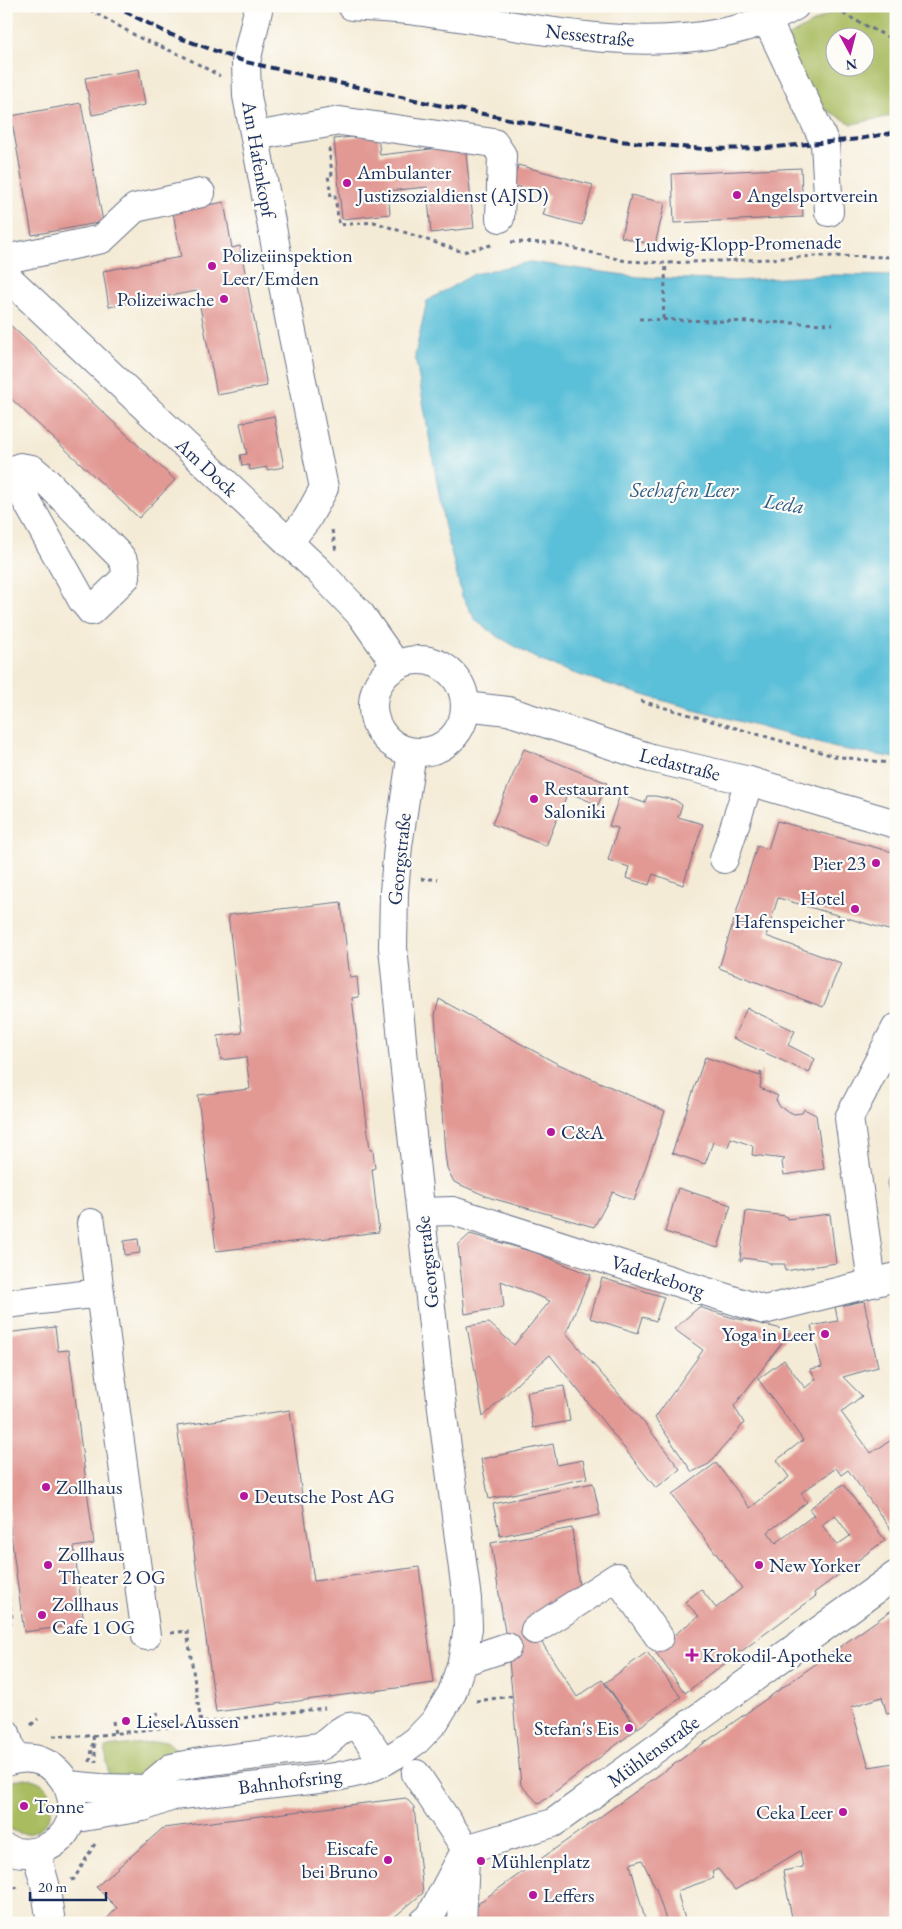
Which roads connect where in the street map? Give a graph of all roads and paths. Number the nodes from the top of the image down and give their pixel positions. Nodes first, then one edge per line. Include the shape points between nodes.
1 (83, 6) edge
2 (259, 6) edge
3 (352, 6) edge
4 (795, 6) edge
5 (869, 6) edge
6 (829, 7) edge
7 (448, 11) edge
8 (767, 20) junction
9 (896, 40) edge
10 (247, 96) junction
11 (327, 123) junction
12 (254, 136) junction
13 (201, 193) dead end
14 (829, 212) dead end
15 (502, 235) junction
16 (896, 257) edge
17 (6, 259) edge
18 (666, 263) junction
19 (6, 276) edge
20 (639, 318) dead end
21 (663, 319) junction
22 (833, 324) dead end
23 (324, 488) junction
24 (288, 543) junction
25 (344, 596) junction
26 (91, 611) joint
27 (397, 666) junction
28 (641, 701) dead end
29 (465, 706) junction
30 (412, 752) junction
31 (896, 764) edge
32 (749, 781) junction
33 (896, 824) edge
34 (724, 859) dead end
35 (896, 1028) edge
36 (422, 1212) junction
37 (91, 1222) dead end
38 (884, 1280) edge
39 (100, 1293) junction
40 (6, 1304) edge
41 (6, 1574) edge
42 (896, 1575) edge
43 (9, 1629) dead end
44 (535, 1630) dead end
45 (146, 1636) joint
46 (659, 1638) dead end
47 (507, 1647) dead end
48 (462, 1662) junction
49 (327, 1708) dead end
50 (157, 1712) dead end
51 (113, 1721) dead end
52 (201, 1723) junction
53 (160, 1727) junction
54 (6, 1733) edge
55 (115, 1734) junction
56 (48, 1736) dead end
57 (93, 1736) junction
58 (393, 1757) junction
59 (10, 1761) edge
60 (416, 1774) dead end
61 (78, 1777) junction
62 (146, 1789) junction
63 (173, 1796) junction
64 (71, 1819) junction
65 (100, 1835) dead end
66 (6, 1849) edge
67 (466, 1849) junction
68 (36, 1852) junction
69 (44, 1884) junction
70 (52, 1923) edge
71 (423, 1923) edge
72 (462, 1923) edge

1 - 10 path via 140,38 216,73
2 - 10 main road, Am Hafenkopf via 246,62
3 - 7 main road, Nessestraße
4 - 8 main road, Nessestraße
5 - 6 path
6 - 9 path
7 - 8 main road, Nessestraße via 615,39 660,41 737,30
8 - 14 main road via 825,144
10 - 12 main road, Am Hafenkopf
11 - 12 main road
11 - 15 main road via 340,121 494,143 502,155
11 - 15 path, Ludwig-Klopp-Promenade via 332,174 328,175 339,225 374,222 463,252
12 - 23 main road, Am Hafenkopf
13 - 17 main road via 135,208 102,240
15 - 18 path, Ludwig-Klopp-Promenade via 626,261
16 - 18 path, Ludwig-Klopp-Promenade via 816,256
18 - 21 path
19 - 24 main road, Am Dock
20 - 21 path
21 - 22 path
23 - 24 main road via 307,519
23 - 25 path
24 - 25 main road, Am Dock
25 - 27 main road, Am Dock
26 - 26 main road via 16,482 13,472 20,467 32,468 125,564 126,577
27 - 29 main road via 420,660 441,666 458,683
27 - 30 main road via 378,684 373,701 374,718 388,741
28 - 31 path via 834,756
29 - 30 main road via 455,736 436,749
29 - 32 main road, Ledastraße via 508,711 651,758
30 - 36 main road, Georgstraße via 398,846 394,947
32 - 33 main road, Ledastraße
32 - 34 main road
35 - 38 main road via 849,1118
36 - 38 main road, Vaderkeborg via 453,1212 764,1310
36 - 48 main road, Georgstraße via 443,1417 467,1599 468,1628
37 - 39 main road
39 - 40 main road
39 - 45 main road
41 - 43 path via 12,1618
42 - 67 main road, Mühlenstraße via 553,1823
44 - 46 main road via 617,1577
45 - 52 path via 187,1631
47 - 48 main road
48 - 58 main road, Georgstraße via 445,1705 417,1740
49 - 52 path
50 - 53 path
51 - 55 path
52 - 53 path
53 - 55 path
54 - 59 main road
55 - 57 path
56 - 57 path
57 - 61 path
58 - 62 main road via 360,1727 352,1725 344,1727 319,1747 171,1768
58 - 63 main road, Bahnhofsring via 363,1771 336,1776
59 - 61 main road via 42,1761 58,1771
60 - 67 main road
61 - 62 main road, Bahnhofsring via 100,1788
61 - 64 main road
62 - 63 main road, Bahnhofsring
63 - 64 main road, Bahnhofsring via 143,1807
64 - 68 main road via 55,1843
65 - 69 path via 74,1880
66 - 68 main road
67 - 71 main road via 430,1917
67 - 72 main road
68 - 69 main road
69 - 70 main road

